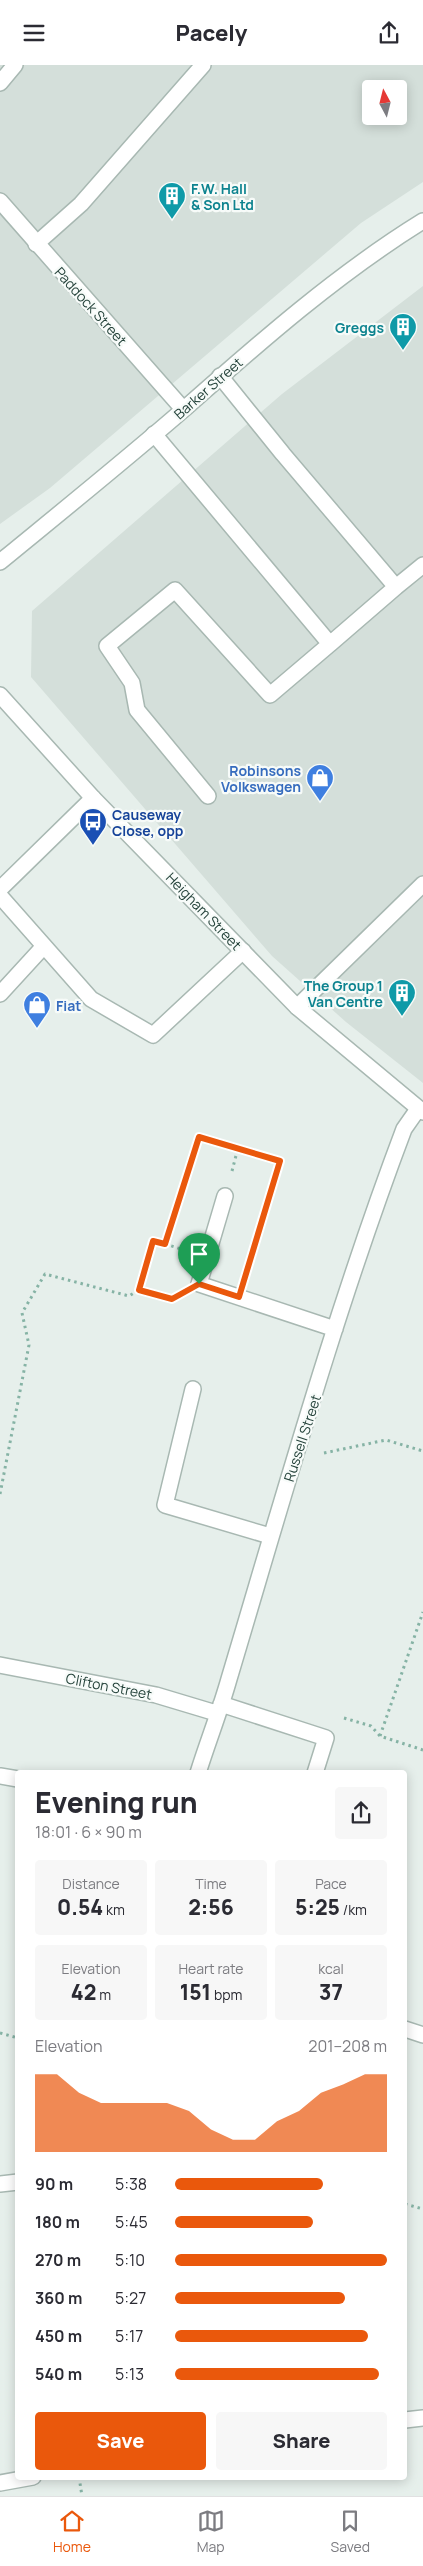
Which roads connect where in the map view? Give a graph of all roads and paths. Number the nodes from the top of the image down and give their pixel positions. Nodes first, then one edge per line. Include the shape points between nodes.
1 (16, 65) edge
2 (203, 65) edge
3 (0, 83) edge
4 (0, 201) edge
5 (423, 221) edge
6 (36, 244) junction
7 (220, 376) junction
8 (183, 409) junction
9 (154, 435) junction
10 (0, 563) edge
11 (423, 565) edge
12 (396, 587) junction
13 (330, 644) junction
14 (0, 695) edge
15 (208, 796) dead end
16 (93, 798) junction
17 (423, 884) edge
18 (0, 889) edge
19 (0, 896) edge
20 (44, 946) junction
21 (243, 951) junction
22 (0, 994) edge
23 (297, 1007) junction
24 (421, 1111) edge
25 (225, 1196) dead end
26 (199, 1284) junction
27 (139, 1290) junction
28 (239, 1297) junction
29 (335, 1329) junction
30 (193, 1389) dead end
31 (299, 1446) junction
32 (423, 1451) edge
33 (0, 1494) edge
34 (270, 1536) junction
35 (423, 1612) edge
36 (0, 1665) edge
37 (218, 1709) junction
38 (380, 1736) dead end
39 (199, 1770) edge
40 (316, 1770) edge
41 (0, 1776) edge
42 (15, 1778) edge
43 (407, 2030) edge
44 (0, 2033) edge
45 (423, 2035) edge
46 (15, 2037) edge
47 (15, 2182) edge
48 (0, 2184) edge
49 (407, 2204) edge
50 (423, 2209) edge
51 (423, 2418) edge
52 (407, 2421) edge
53 (16, 2480) edge
54 (79, 2480) edge
55 (0, 2483) edge
56 (82, 2496) edge

1 - 3 street
2 - 6 street via 81,204
4 - 6 street, Paddock Street
5 - 7 street, Barker Street via 334,284
6 - 8 street, Paddock Street
7 - 8 street, Barker Street
7 - 12 street
8 - 9 street, Barker Street
9 - 10 street, Barker Street
9 - 13 street
11 - 12 street
12 - 13 street
13 - 15 street via 270,695 174,591 107,646 132,683 137,710
14 - 16 street, Heigham Street
16 - 18 street
16 - 21 street, Heigham Street
17 - 23 street
19 - 20 street
20 - 21 street via 91,999 153,1035
20 - 22 street
21 - 23 street, Heigham Street
23 - 24 street, Heigham Street
24 - 29 street, Russell Street via 404,1129
25 - 26 street
26 - 27 path via 172,1299
26 - 28 street
27 - 28 path via 153,1241 165,1244 199,1137 280,1161
27 - 33 path via 129,1296 46,1274 22,1313 28,1345
28 - 29 street
29 - 31 street, Russell Street
30 - 34 street via 165,1505
31 - 32 path via 326,1453 386,1440
31 - 34 street, Russell Street
34 - 37 street, Russell Street
35 - 38 path
36 - 37 street, Clifton Street
37 - 39 street, Russell Street
37 - 40 street, Clifton Street via 326,1738
41 - 42 street
43 - 45 street
44 - 46 path
47 - 48 street
49 - 50 path
51 - 52 street
53 - 55 street
54 - 56 path

